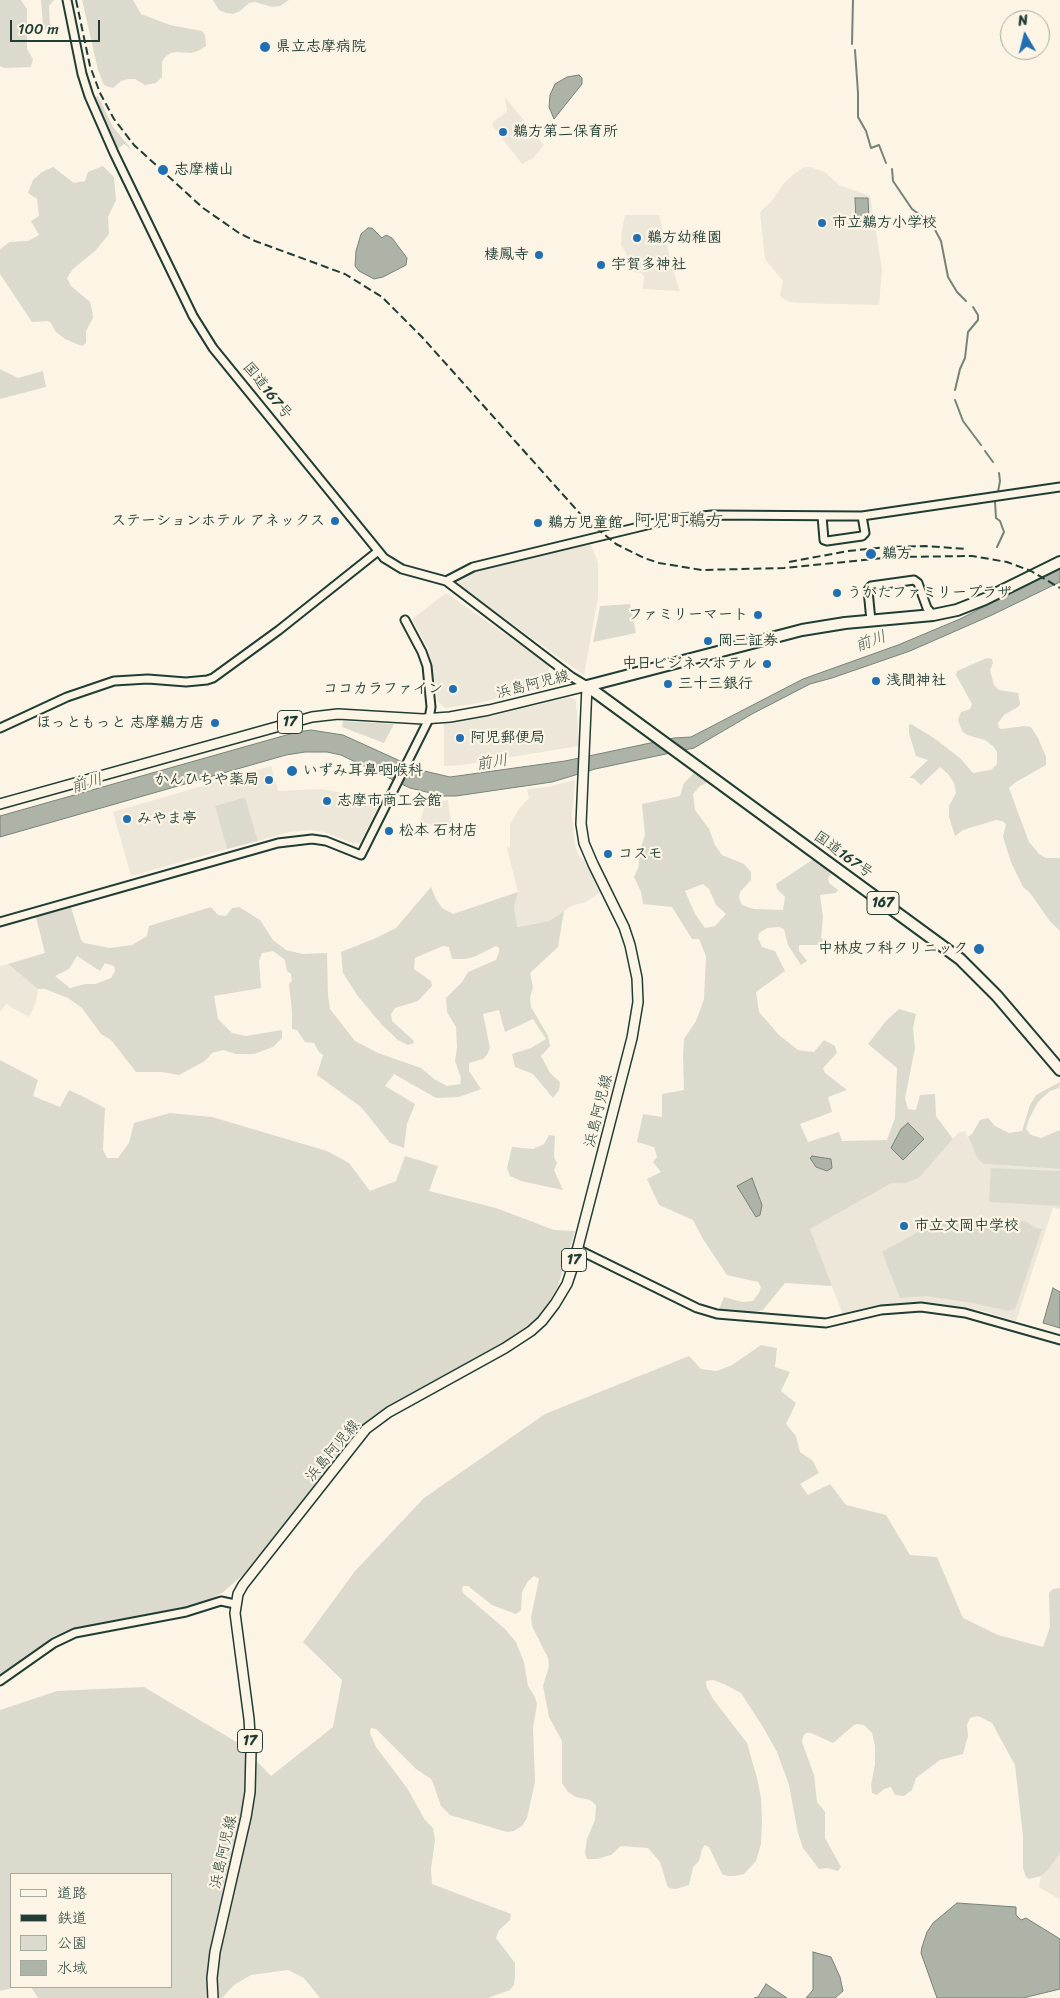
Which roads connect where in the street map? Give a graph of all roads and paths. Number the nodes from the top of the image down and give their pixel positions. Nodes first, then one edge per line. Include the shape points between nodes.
1 (67, 0) edge
2 (1060, 488) edge
3 (822, 516) junction
4 (862, 516) junction
5 (377, 552) junction
6 (1060, 562) edge
7 (446, 581) junction
8 (933, 615) junction
9 (405, 620) dead end
10 (871, 621) junction
11 (587, 686) junction
12 (428, 719) junction
13 (0, 728) edge
14 (0, 804) edge
15 (0, 922) edge
16 (1060, 1070) edge
17 (577, 1249) junction
18 (1060, 1340) edge
19 (235, 1604) junction
20 (0, 1681) edge
21 (213, 1998) edge

1 - 5 street, 国道167号 / 167 via 88,96 193,316 213,348
2 - 4 street
3 - 4 street
3 - 4 street via 824,540 827,542 862,536 865,533
3 - 7 street via 712,515 672,519 473,567
5 - 7 street, 国道167号 / 167 via 402,568
5 - 13 street via 213,678 186,682 148,678 114,681 82,690
6 - 8 highway via 971,605
7 - 11 street, 国道167号 / 167
8 - 10 highway
8 - 10 street via 914,580 871,586 868,590
9 - 12 street via 427,666 431,707
10 - 11 highway via 802,630
11 - 12 main road, 浜島阿児線 / 17 via 489,710
11 - 16 highway, 国道167号 / 167 via 960,959 997,996
11 - 17 main road, 浜島阿児線 / 17 via 581,824 584,843 627,936 635,966 638,1002 632,1038
12 - 14 main road, 浜島阿児線 / 17 via 344,714 312,717
12 - 15 street via 361,855 326,841 286,841
17 - 18 street via 716,1314 826,1324 881,1310 921,1307 965,1313
17 - 19 main road, 浜島阿児線 / 17 via 570,1276 559,1298 531,1331 389,1412 366,1430 243,1585
19 - 20 street via 221,1601 186,1612 75,1633 54,1643
19 - 21 main road, 浜島阿児線 / 17 via 251,1776 246,1817 215,1952

